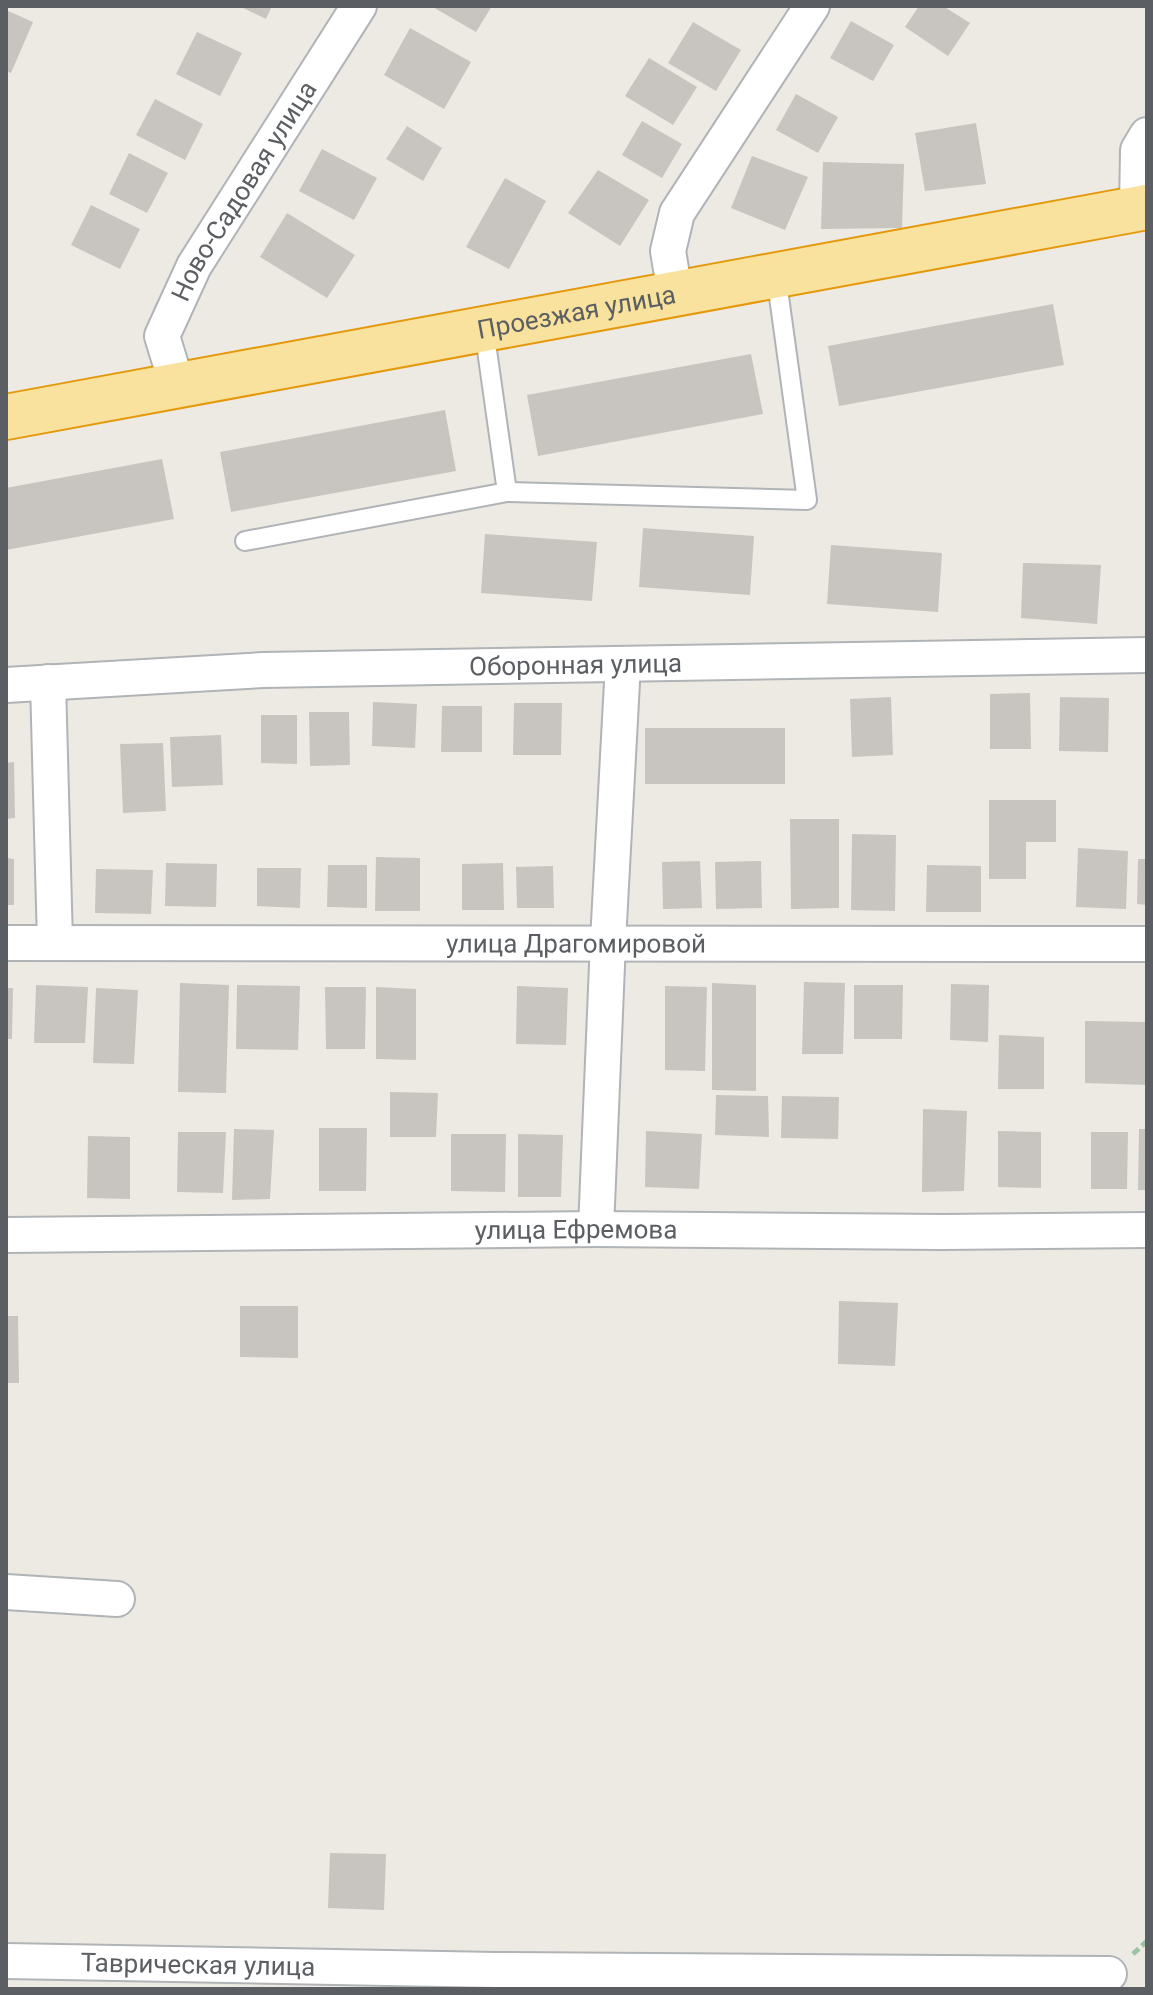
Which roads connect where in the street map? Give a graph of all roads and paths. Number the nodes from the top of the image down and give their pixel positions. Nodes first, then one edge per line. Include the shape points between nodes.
1 (359, 6) edge
2 (812, 6) edge
3 (1147, 135) edge
4 (1142, 208) edge
5 (776, 275) junction
6 (675, 293) junction
7 (484, 329) junction
8 (177, 385) junction
9 (6, 417) edge
10 (507, 492) junction
11 (245, 541) dead end
12 (1147, 655) edge
13 (623, 664) junction
14 (48, 682) junction
15 (6, 685) edge
16 (608, 941) junction
17 (6, 943) edge
18 (55, 943) junction
19 (1147, 944) edge
20 (596, 1229) junction
21 (1147, 1230) edge
22 (6, 1235) edge
23 (6, 1592) edge
24 (117, 1599) dead end
25 (6, 1961) edge
26 (1109, 1974) dead end

1 - 8 street, Ново-Садовая улица via 194,266 162,336
2 - 6 street via 677,213 668,251
3 - 4 street via 1138,150
4 - 5 highway, Проезжая улица
5 - 6 highway, Проезжая улица
5 - 10 lane via 807,500
6 - 7 highway, Проезжая улица
7 - 8 highway, Проезжая улица
7 - 10 lane
8 - 9 highway, Проезжая улица
10 - 11 lane
12 - 13 street, Оборонная улица
13 - 14 street, Оборонная улица via 263,670
13 - 16 street
14 - 15 street, Оборонная улица
14 - 18 street
16 - 18 street, улица Драгомировой
16 - 19 street, улица Драгомировой
16 - 20 street
17 - 18 street, улица Драгомировой
20 - 21 street, улица Ефремова
20 - 22 street, улица Ефремова
23 - 24 street
25 - 26 street, Таврическая улица

